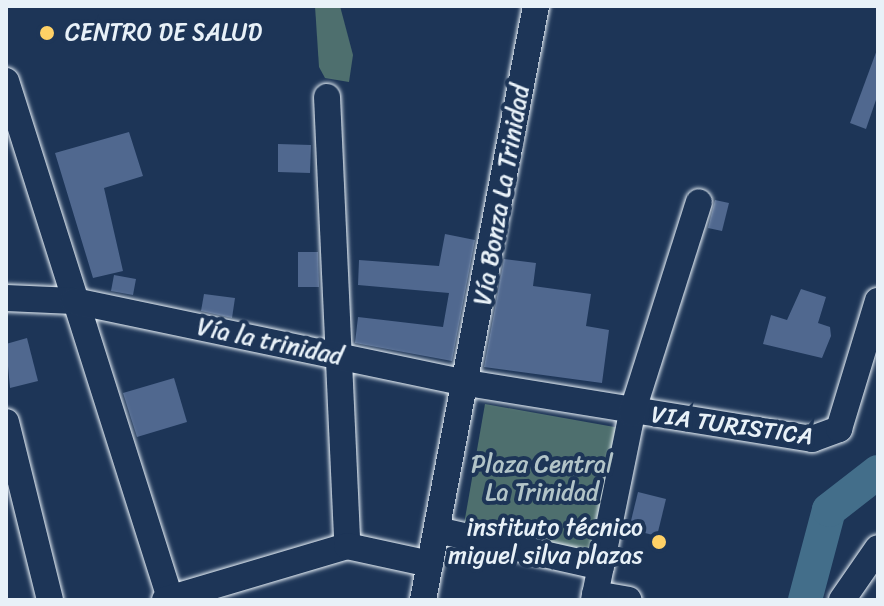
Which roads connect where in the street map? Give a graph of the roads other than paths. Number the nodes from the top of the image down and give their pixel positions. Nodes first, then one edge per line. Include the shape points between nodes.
1 (536, 6) edge
2 (6, 81) edge
3 (327, 97) dead end
4 (699, 202) dead end
5 (6, 298) edge
6 (74, 301) junction
7 (878, 301) edge
8 (339, 357) junction
9 (467, 383) junction
10 (632, 413) junction
11 (6, 422) edge
12 (437, 530) junction
13 (347, 546) junction
14 (878, 548) edge
15 (430, 564) junction
16 (601, 567) junction
17 (595, 597) edge
18 (168, 599) edge
19 (50, 600) edge
20 (423, 600) edge
21 (628, 600) edge
22 (842, 600) edge

1 - 9 street, Vía Bonza La Trinidad
2 - 6 street
3 - 8 street
4 - 10 street
5 - 6 street, Vía la trinidad
6 - 8 street, Vía la trinidad
6 - 18 street
7 - 10 street, VIA TURISTICA via 845,416 829,438
8 - 9 street, Vía la trinidad
8 - 13 street
9 - 10 street, Vía la trinidad
9 - 12 street, Vía Bonza La Trinidad
10 - 16 street
11 - 19 street
12 - 15 street, Vía Bonza La Trinidad
12 - 16 street
13 - 15 street
13 - 18 street
14 - 22 street
15 - 20 street, Vía Bonza La Trinidad
16 - 17 street
17 - 21 street

